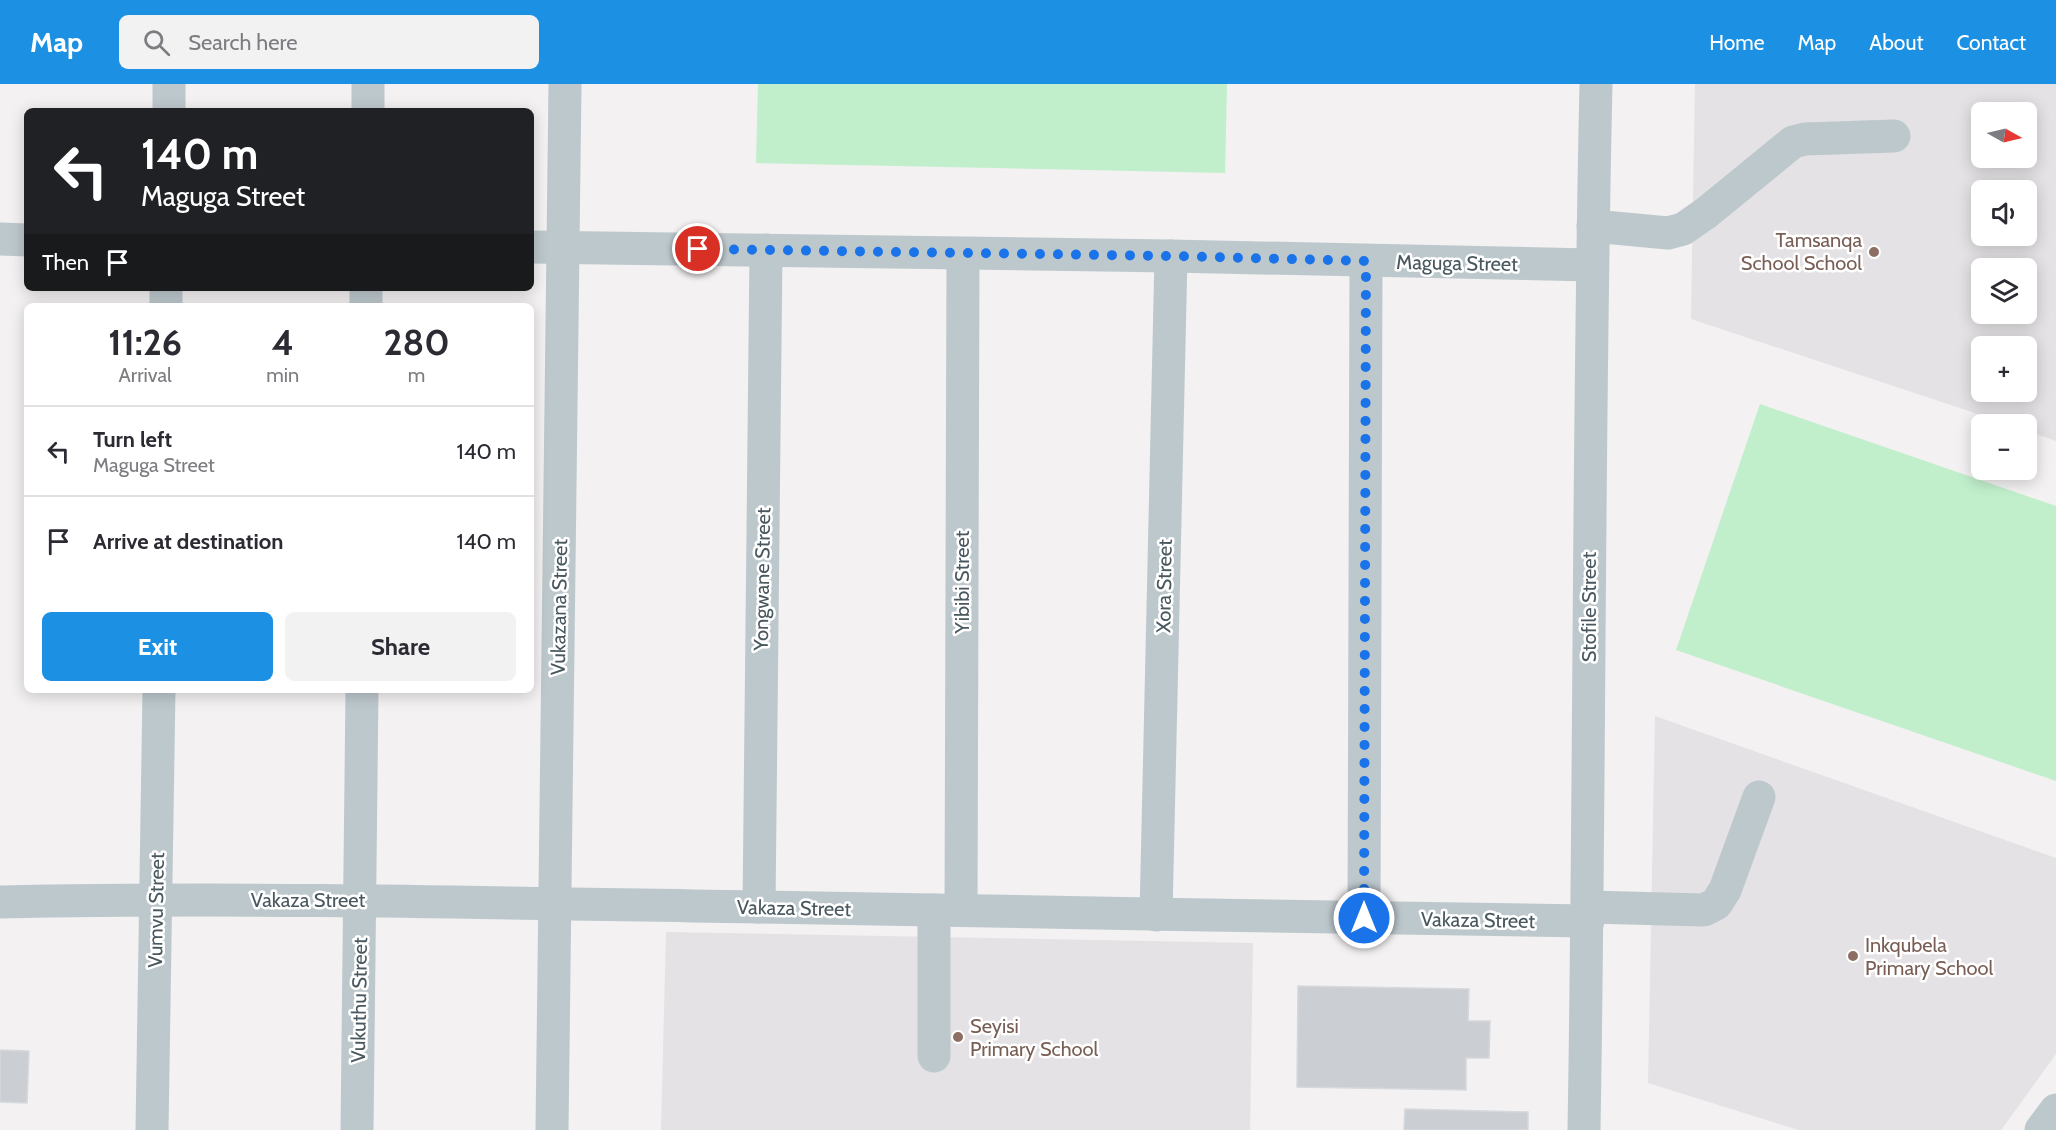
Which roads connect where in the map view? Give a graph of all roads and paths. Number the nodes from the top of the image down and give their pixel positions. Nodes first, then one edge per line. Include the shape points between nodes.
1 (169, 84) edge
2 (368, 84) edge
3 (565, 84) edge
4 (1596, 84) edge
5 (169, 108) edge
6 (368, 108) edge
7 (1894, 136) dead end
8 (1593, 226) junction
9 (0, 239) edge
10 (24, 240) edge
11 (534, 248) edge
12 (563, 248) junction
13 (766, 250) junction
14 (963, 254) junction
15 (1171, 256) junction
16 (1366, 261) junction
17 (1591, 265) junction
18 (159, 693) edge
19 (362, 693) edge
20 (1759, 797) dead end
21 (156, 899) junction
22 (360, 900) junction
23 (0, 902) edge
24 (556, 903) junction
25 (759, 907) junction
26 (948, 910) junction
27 (1588, 914) junction
28 (1156, 915) junction
29 (1364, 918) junction
30 (934, 1056) dead end
31 (2056, 1110) edge
32 (152, 1130) edge
33 (357, 1130) edge
34 (552, 1130) edge
35 (1584, 1130) edge
36 (2041, 1130) edge

1 - 5 street
2 - 6 street
3 - 12 street, Vukazana Street
4 - 8 street, Stofile Street
7 - 8 street via 1793,142 1683,229 1668,233
8 - 17 street, Stofile Street
9 - 10 street
11 - 12 street, Maguga Street
12 - 13 street, Maguga Street
12 - 24 street, Vukazana Street
13 - 14 street, Maguga Street
13 - 25 street, Yongwane Street
14 - 15 street, Maguga Street
14 - 26 street, Yibibi Street
15 - 16 street, Maguga Street
15 - 28 street, Xora Street
16 - 17 street, Maguga Street
16 - 29 street
17 - 27 street, Stofile Street
18 - 21 street, Vumvu Street
19 - 22 street, Vukuthu Street
20 - 27 street, Vakaza Street via 1725,890 1716,904 1704,910
21 - 22 street, Vakaza Street
21 - 23 street, Vakaza Street
21 - 32 street, Vumvu Street
22 - 24 street, Vakaza Street
22 - 33 street, Vukuthu Street
24 - 25 street, Vakaza Street
24 - 34 street, Vukazana Street
25 - 26 street, Vakaza Street
26 - 28 street, Vakaza Street
26 - 30 street, Yibibi Street
27 - 29 street, Vakaza Street
27 - 35 street, Stofile Street
28 - 29 street, Vakaza Street
31 - 36 street

